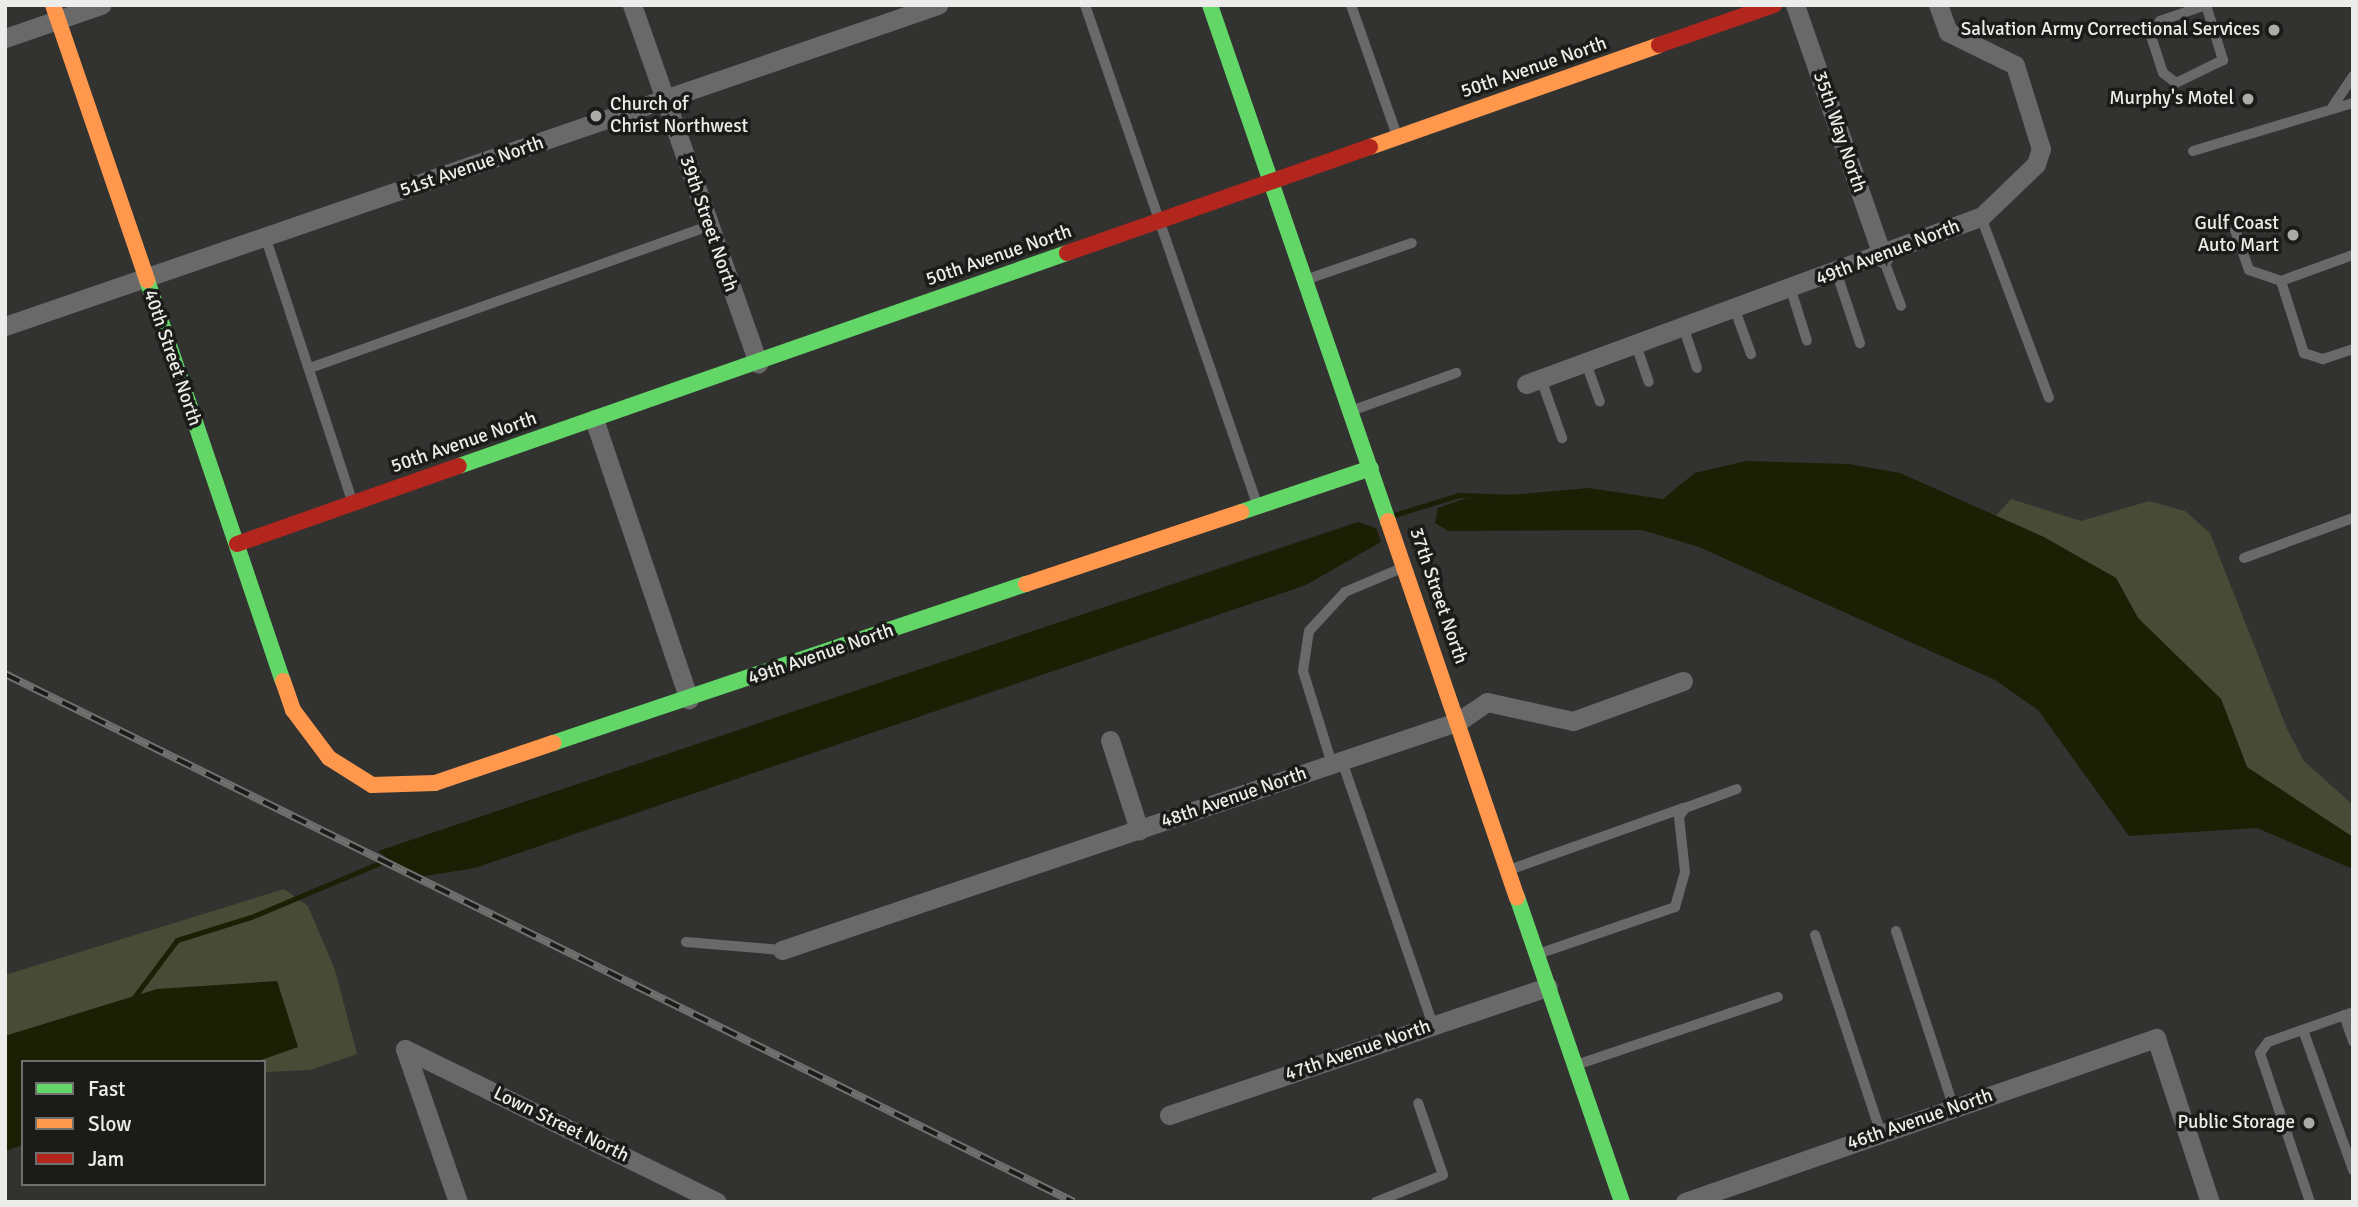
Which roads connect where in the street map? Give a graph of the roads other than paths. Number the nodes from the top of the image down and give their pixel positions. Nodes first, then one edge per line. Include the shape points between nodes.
1 (101, 5) edge
2 (632, 5) edge
3 (938, 5) edge
4 (1084, 5) edge
5 (1210, 5) edge
6 (1351, 5) edge
7 (1774, 5) edge
8 (1795, 5) edge
9 (1938, 5) edge
10 (2205, 5) edge
11 (56, 13) edge
12 (5, 38) edge
13 (2353, 76) edge
14 (665, 100) junction
15 (2353, 103) edge
16 (2333, 106) junction
17 (1397, 138) junction
18 (2193, 151) dead end
19 (1270, 183) junction
20 (1981, 217) junction
21 (1158, 222) junction
22 (709, 226) junction
23 (2235, 230) dead end
24 (266, 239) junction
25 (1412, 243) dead end
26 (2353, 255) edge
27 (1883, 258) junction
28 (1837, 274) junction
29 (145, 280) junction
30 (1305, 280) junction
31 (2281, 281) junction
32 (1791, 290) junction
33 (1902, 306) dead end
34 (1735, 310) junction
35 (5, 326) edge
36 (1684, 329) junction
37 (1807, 341) dead end
38 (1860, 343) dead end
39 (1636, 345) junction
40 (2353, 349) edge
41 (1751, 354) dead end
42 (758, 363) junction
43 (1586, 363) junction
44 (310, 368) junction
45 (1697, 368) dead end
46 (1456, 373) dead end
47 (1534, 382) joint
48 (1649, 382) dead end
49 (2049, 398) dead end
50 (1600, 402) dead end
51 (1351, 411) junction
52 (594, 419) junction
53 (1562, 438) dead end
54 (1371, 468) junction
55 (353, 503) junction
56 (1258, 507) junction
57 (2353, 518) edge
58 (237, 544) junction
59 (2244, 558) dead end
60 (1405, 566) junction
61 (1683, 681) dead end
62 (689, 699) junction
63 (293, 710) joint
64 (1459, 721) junction
65 (1110, 740) dead end
66 (1337, 763) junction
67 (1737, 789) dead end
68 (1685, 808) junction
69 (1139, 830) junction
70 (1509, 870) junction
71 (1896, 931) dead end
72 (1815, 934) dead end
73 (686, 942) dead end
74 (782, 950) joint
75 (1537, 955) junction
76 (1548, 987) junction
77 (1778, 997) dead end
78 (2348, 1013) edge
79 (1433, 1026) junction
80 (2303, 1030) junction
81 (2353, 1041) edge
82 (1575, 1066) junction
83 (1418, 1103) dead end
84 (1954, 1108) junction
85 (1169, 1115) dead end
86 (1881, 1133) junction
87 (2353, 1170) edge
88 (458, 1202) edge
89 (717, 1202) edge
90 (1376, 1202) edge
91 (1622, 1202) edge
92 (1685, 1202) edge
93 (2210, 1202) edge
94 (2311, 1202) edge

1 - 11 street
2 - 14 street, 39th Street North
3 - 14 street, 51st Avenue North
4 - 21 lane
5 - 19 street, 37th Street North
6 - 17 lane
7 - 17 street, 50th Avenue North
8 - 27 street, 35th Way North
9 - 20 street, 49th Avenue North via 1948,32 2015,65 2041,149 2036,163
10 - 10 lane via 2160,21 2151,35 2163,73 2176,83 2223,60
11 - 12 street
11 - 29 street, 40th Street North
13 - 16 lane
14 - 22 street, 39th Street North
14 - 24 street, 51st Avenue North
15 - 16 lane
16 - 18 lane
17 - 19 street, 50th Avenue North
19 - 21 street, 50th Avenue North
19 - 30 street, 37th Street North
20 - 27 street, 49th Avenue North
20 - 49 lane
21 - 42 street, 50th Avenue North
21 - 56 lane
22 - 42 street, 39th Street North
22 - 44 lane
23 - 31 lane via 2249,270
24 - 29 street, 51st Avenue North
24 - 44 lane
25 - 30 lane
26 - 31 lane
27 - 28 street, 49th Avenue North
27 - 33 lane
28 - 32 street, 49th Avenue North
28 - 38 lane
29 - 35 street, 51st Avenue North
29 - 58 street, 40th Street North
30 - 51 street, 37th Street North
31 - 40 lane via 2304,353 2323,359
32 - 34 street, 49th Avenue North
32 - 37 lane
34 - 36 street, 49th Avenue North
34 - 41 lane
36 - 39 street, 49th Avenue North
36 - 45 lane
39 - 43 street, 49th Avenue North
39 - 48 lane
42 - 52 street, 50th Avenue North
43 - 47 street, 49th Avenue North
43 - 50 lane
44 - 55 lane
46 - 51 lane
47 - 53 lane
51 - 54 street, 37th Street North
52 - 55 street, 50th Avenue North
52 - 62 street
54 - 56 street, 49th Avenue North
54 - 60 street, 37th Street North
55 - 58 street, 50th Avenue North
56 - 62 street, 49th Avenue North
57 - 59 lane
58 - 63 street, 40th Street North
60 - 64 street, 37th Street North
60 - 66 lane via 1345,592 1310,631 1303,671
61 - 64 street, 48th Avenue North via 1573,721 1487,702
62 - 63 street, 49th Avenue North via 435,783 372,785 329,758
64 - 66 street, 48th Avenue North
64 - 70 street, 37th Street North
65 - 69 street
66 - 69 street, 48th Avenue North
66 - 79 lane
67 - 68 lane
68 - 70 lane
68 - 75 lane via 1676,827 1684,887 1675,907
69 - 74 street, 48th Avenue North
70 - 75 street, 37th Street North
71 - 84 lane
72 - 86 lane
73 - 74 lane
75 - 76 street, 37th Street North
76 - 79 street, 47th Avenue North
76 - 82 street, 37th Street North
77 - 82 lane
78 - 80 lane
78 - 81 lane
79 - 85 street, 47th Avenue North
80 - 87 lane
80 - 94 lane via 2268,1042 2260,1053
82 - 91 street, 37th Street North
83 - 90 lane via 1443,1175
84 - 86 street, 46th Avenue North
84 - 93 street, 46th Avenue North via 2156,1038
86 - 92 street, 46th Avenue North
88 - 89 street, Lown Street North via 405,1049

